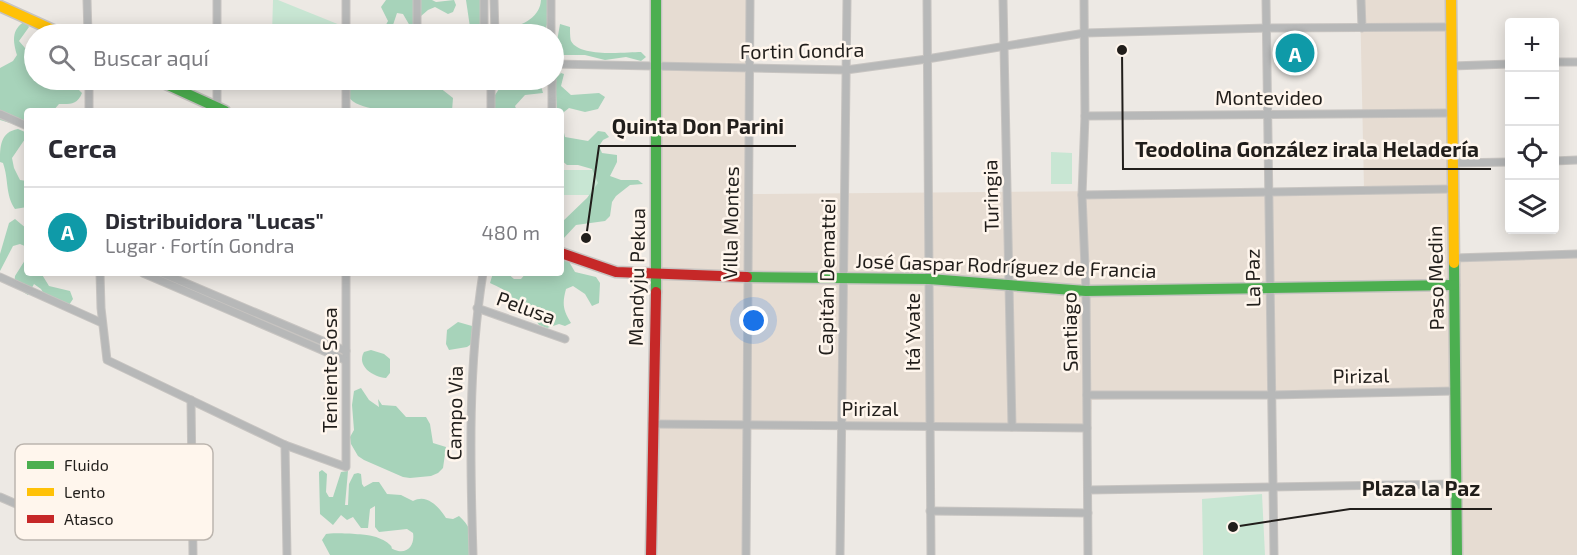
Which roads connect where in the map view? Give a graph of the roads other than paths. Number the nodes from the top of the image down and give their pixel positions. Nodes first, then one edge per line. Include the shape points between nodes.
1 (87, 0) edge
2 (217, 0) edge
3 (346, 0) edge
4 (417, 0) edge
5 (484, 0) edge
6 (494, 0) edge
7 (550, 0) edge
8 (656, 0) edge
9 (750, 0) edge
10 (847, 0) edge
11 (927, 0) edge
12 (1004, 0) edge
13 (1084, 0) edge
14 (1266, 0) edge
15 (1361, 0) edge
16 (1451, 0) edge
17 (0, 6) edge
18 (40, 24) edge
19 (88, 24) edge
20 (217, 24) edge
21 (346, 24) edge
22 (417, 24) edge
23 (484, 24) edge
24 (495, 24) edge
25 (551, 24) edge
26 (1450, 27) junction
27 (1267, 28) junction
28 (1362, 28) junction
29 (1085, 33) junction
30 (1004, 45) junction
31 (927, 59) junction
32 (1559, 62) edge
33 (1577, 62) edge
34 (564, 64) edge
35 (1505, 64) edge
36 (1452, 66) junction
37 (656, 67) junction
38 (750, 69) junction
39 (846, 70) junction
40 (89, 90) edge
41 (179, 90) edge
42 (218, 90) edge
43 (346, 90) edge
44 (491, 90) edge
45 (552, 90) edge
46 (89, 108) edge
47 (219, 108) edge
48 (221, 108) edge
49 (346, 108) edge
50 (490, 108) edge
51 (552, 108) edge
52 (1452, 113) junction
53 (0, 114) edge
54 (1268, 114) junction
55 (1085, 116) junction
56 (24, 125) edge
57 (1577, 160) edge
58 (1559, 161) edge
59 (1505, 162) edge
60 (1453, 163) junction
61 (1452, 189) junction
62 (1269, 192) junction
63 (1082, 195) junction
64 (564, 254) edge
65 (1577, 254) edge
66 (1454, 258) junction
67 (656, 273) junction
68 (100, 276) edge
69 (150, 276) edge
70 (169, 276) edge
71 (346, 276) edge
72 (482, 276) edge
73 (0, 277) edge
74 (747, 277) junction
75 (843, 278) junction
76 (929, 279) junction
77 (1454, 285) junction
78 (1010, 286) junction
79 (1270, 288) junction
80 (1086, 291) junction
81 (477, 308) junction
82 (102, 323) junction
83 (565, 339) dead end
84 (346, 351) junction
85 (345, 360) junction
86 (1455, 391) junction
87 (1087, 395) junction
88 (1272, 395) junction
89 (191, 399) junction
90 (652, 424) junction
91 (746, 425) junction
92 (841, 426) junction
93 (930, 426) junction
94 (1012, 427) junction
95 (1087, 428) junction
96 (192, 444) edge
97 (285, 445) junction
98 (1456, 484) junction
99 (1273, 487) junction
100 (1088, 490) junction
101 (0, 497) edge
102 (15, 503) edge
103 (930, 512) junction
104 (1088, 513) junction
105 (287, 555) edge
106 (473, 555) edge
107 (651, 555) edge
108 (746, 555) edge
109 (840, 555) edge
110 (931, 555) edge
111 (1088, 555) edge
112 (1274, 555) edge
113 (1457, 555) edge

1 - 19 street
2 - 20 street
3 - 21 street
4 - 22 street
5 - 23 street
6 - 24 street
7 - 25 street
8 - 37 street, Mandyju Pekua
9 - 38 street, Villa Montes
10 - 39 street, Capitán Demattei
11 - 31 street, Itá Yvate
12 - 30 street, Turingia
13 - 29 street, Santiago
14 - 27 street, La Paz
15 - 28 street
16 - 26 street, Paso Medin
17 - 18 street
26 - 28 street, Fortin Gondra
26 - 36 street, Paso Medin
27 - 28 street, Fortin Gondra
27 - 29 street, Fortin Gondra
27 - 54 street, La Paz
29 - 30 street, Fortin Gondra
29 - 55 street, Santiago
30 - 31 street, Fortin Gondra
30 - 78 street, Turingia
31 - 39 street, Fortin Gondra
31 - 76 street, Itá Yvate
32 - 33 street
34 - 37 street, Fortin Gondra
35 - 36 street
36 - 52 street, Paso Medin
37 - 38 street, Fortin Gondra
37 - 67 street, Mandyju Pekua
38 - 39 street, Fortin Gondra
38 - 74 street, Villa Montes
39 - 75 street, Capitán Demattei
40 - 46 street
41 - 47 street
42 - 48 street
43 - 49 street
44 - 50 street
45 - 51 street
52 - 54 street, Montevideo
52 - 60 street, Paso Medin
53 - 56 street
54 - 55 street, Montevideo
54 - 62 street, La Paz
55 - 63 street, Santiago
57 - 58 street
59 - 60 street
60 - 61 street, Paso Medin
61 - 62 street
61 - 66 street, Paso Medin
62 - 63 street
62 - 79 street, La Paz
63 - 80 street, Santiago
64 - 67 street, José Gaspar Rodríguez de Francia via 616,272
65 - 66 street
66 - 77 street, Paso Medin
67 - 74 street, José Gaspar Rodríguez de Francia
67 - 90 street, Mandyju Pekua
68 - 82 street
69 - 85 street
70 - 84 street
71 - 84 street, Teniente Sosa
72 - 81 street, Campo Via
73 - 82 street
74 - 75 street, José Gaspar Rodríguez de Francia
74 - 91 street, Villa Montes
75 - 76 street, José Gaspar Rodríguez de Francia
75 - 92 street, Capitán Demattei
76 - 78 street, José Gaspar Rodríguez de Francia
76 - 93 street, Itá Yvate
77 - 79 street, José Gaspar Rodríguez de Francia
77 - 86 street, Paso Medin
78 - 80 street, José Gaspar Rodríguez de Francia
78 - 94 street, Turingia
79 - 80 street, José Gaspar Rodríguez de Francia
79 - 88 street, La Paz
80 - 87 street, Santiago
81 - 83 street, Pelusa
81 - 106 street, Campo Via via 469,441
82 - 89 street via 107,360
84 - 85 street, Teniente Sosa
85 - 97 street, Teniente Sosa via 346,466
86 - 88 street, Pirizal
86 - 98 street, Paso Medin
87 - 88 street, Pirizal
87 - 95 street, Santiago
88 - 99 street, La Paz
89 - 96 street
89 - 97 street
90 - 91 street, Pirizal
90 - 107 street, Mandyju Pekua
91 - 92 street, Pirizal
91 - 108 street, Villa Montes
92 - 93 street, Pirizal
92 - 109 street, Capitán Demattei
93 - 94 street, Pirizal
93 - 103 street, Itá Yvate
94 - 95 street, Pirizal
95 - 100 street, Santiago
97 - 105 street
98 - 99 street
98 - 113 street, Paso Medin
99 - 100 street
99 - 112 street, La Paz
100 - 104 street, Santiago
101 - 102 street
103 - 104 street
103 - 110 street, Itá Yvate
104 - 111 street, Santiago

